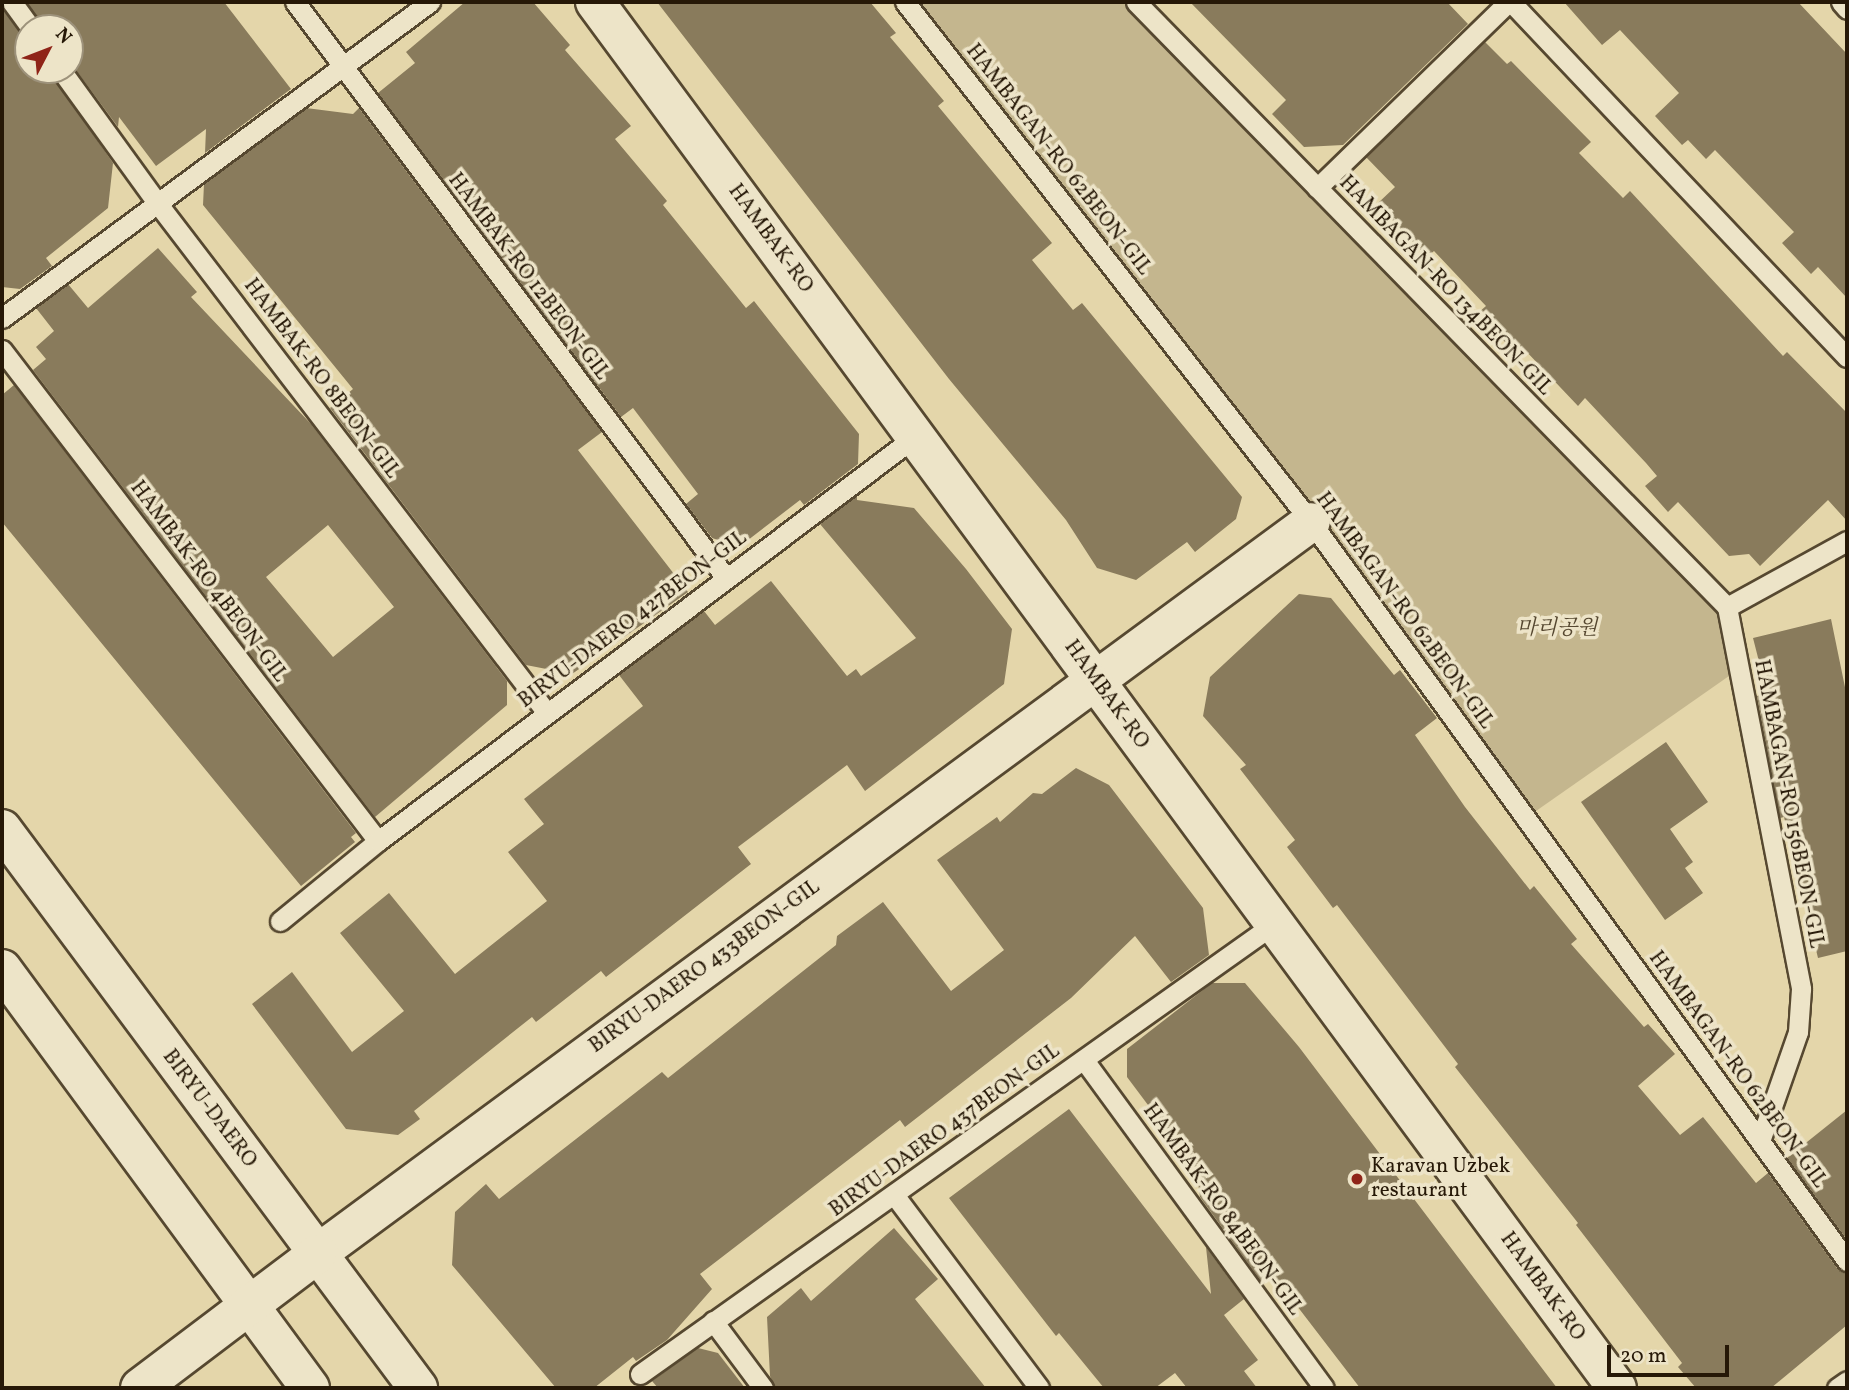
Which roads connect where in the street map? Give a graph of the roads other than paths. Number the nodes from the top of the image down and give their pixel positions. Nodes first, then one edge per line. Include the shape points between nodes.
1 (295, 2) edge
2 (430, 2) edge
3 (595, 2) edge
4 (905, 2) edge
5 (1136, 2) edge
6 (1509, 2) edge
7 (1841, 2) edge
8 (1847, 9) edge
9 (343, 67) junction
10 (71, 84) edge
11 (1317, 188) junction
12 (158, 204) junction
13 (2, 318) edge
14 (2, 350) edge
15 (1847, 357) edge
16 (916, 436) junction
17 (1311, 522) junction
18 (1847, 541) edge
19 (726, 578) junction
20 (1727, 607) junction
21 (1095, 681) junction
22 (547, 712) junction
23 (2, 829) edge
24 (379, 841) junction
25 (280, 921) dead end
26 (1274, 924) junction
27 (2, 969) edge
28 (1084, 1060) junction
29 (1760, 1141) junction
30 (895, 1196) junction
31 (317, 1254) junction
32 (1847, 1261) edge
33 (247, 1305) junction
34 (713, 1321) junction
35 (640, 1374) dead end
36 (1847, 1381) edge
37 (141, 1388) edge
38 (310, 1388) edge
39 (418, 1388) edge
40 (763, 1388) edge
41 (1040, 1388) edge
42 (1324, 1388) edge
43 (1617, 1388) edge
44 (1837, 1388) edge

1 - 9 lane, HAMBAK-RO 12BEON-GIL
2 - 9 lane
3 - 16 street, HAMBAK-RO
4 - 17 lane, HAMBAGAN-RO 62BEON-GIL
5 - 11 lane
6 - 11 lane, HAMBAGAN-RO 134BEON-GIL
6 - 15 lane, HAMBAGAN-RO 134BEON-GIL
7 - 8 lane
9 - 12 lane
9 - 19 lane, HAMBAK-RO 12BEON-GIL
10 - 12 lane, HAMBAK-RO 8BEON-GIL
11 - 20 lane, HAMBAGAN-RO 134BEON-GIL
12 - 13 lane
12 - 22 lane, HAMBAK-RO 8BEON-GIL
14 - 24 lane, HAMBAK-RO 4BEON-GIL
16 - 19 lane, BIRYU-DAERO 427BEON-GIL
16 - 21 street, HAMBAK-RO
17 - 21 street, BIRYU-DAERO 433BEON-GIL
17 - 29 lane, HAMBAGAN-RO 62BEON-GIL
18 - 20 lane
19 - 22 lane, BIRYU-DAERO 427BEON-GIL
20 - 29 lane, HAMBAGAN-RO 156BEON-GIL via 1801,989 1798,1032
21 - 26 street, HAMBAK-RO
21 - 31 street, BIRYU-DAERO 433BEON-GIL
22 - 24 lane, BIRYU-DAERO 427BEON-GIL
23 - 31 street, BIRYU-DAERO
24 - 25 lane, BIRYU-DAERO 427BEON-GIL
26 - 28 lane, BIRYU-DAERO 437BEON-GIL
26 - 43 street, HAMBAK-RO
27 - 33 street
28 - 30 lane, BIRYU-DAERO 437BEON-GIL
28 - 42 lane, HAMBAK-RO 84BEON-GIL
29 - 32 lane, HAMBAGAN-RO 62BEON-GIL
30 - 34 lane, BIRYU-DAERO 437BEON-GIL
30 - 41 lane
31 - 33 street, BIRYU-DAERO 433BEON-GIL
31 - 39 street, BIRYU-DAERO
33 - 37 street, BIRYU-DAERO 433BEON-GIL
33 - 38 street
34 - 35 lane, BIRYU-DAERO 437BEON-GIL
34 - 40 lane
36 - 44 lane

